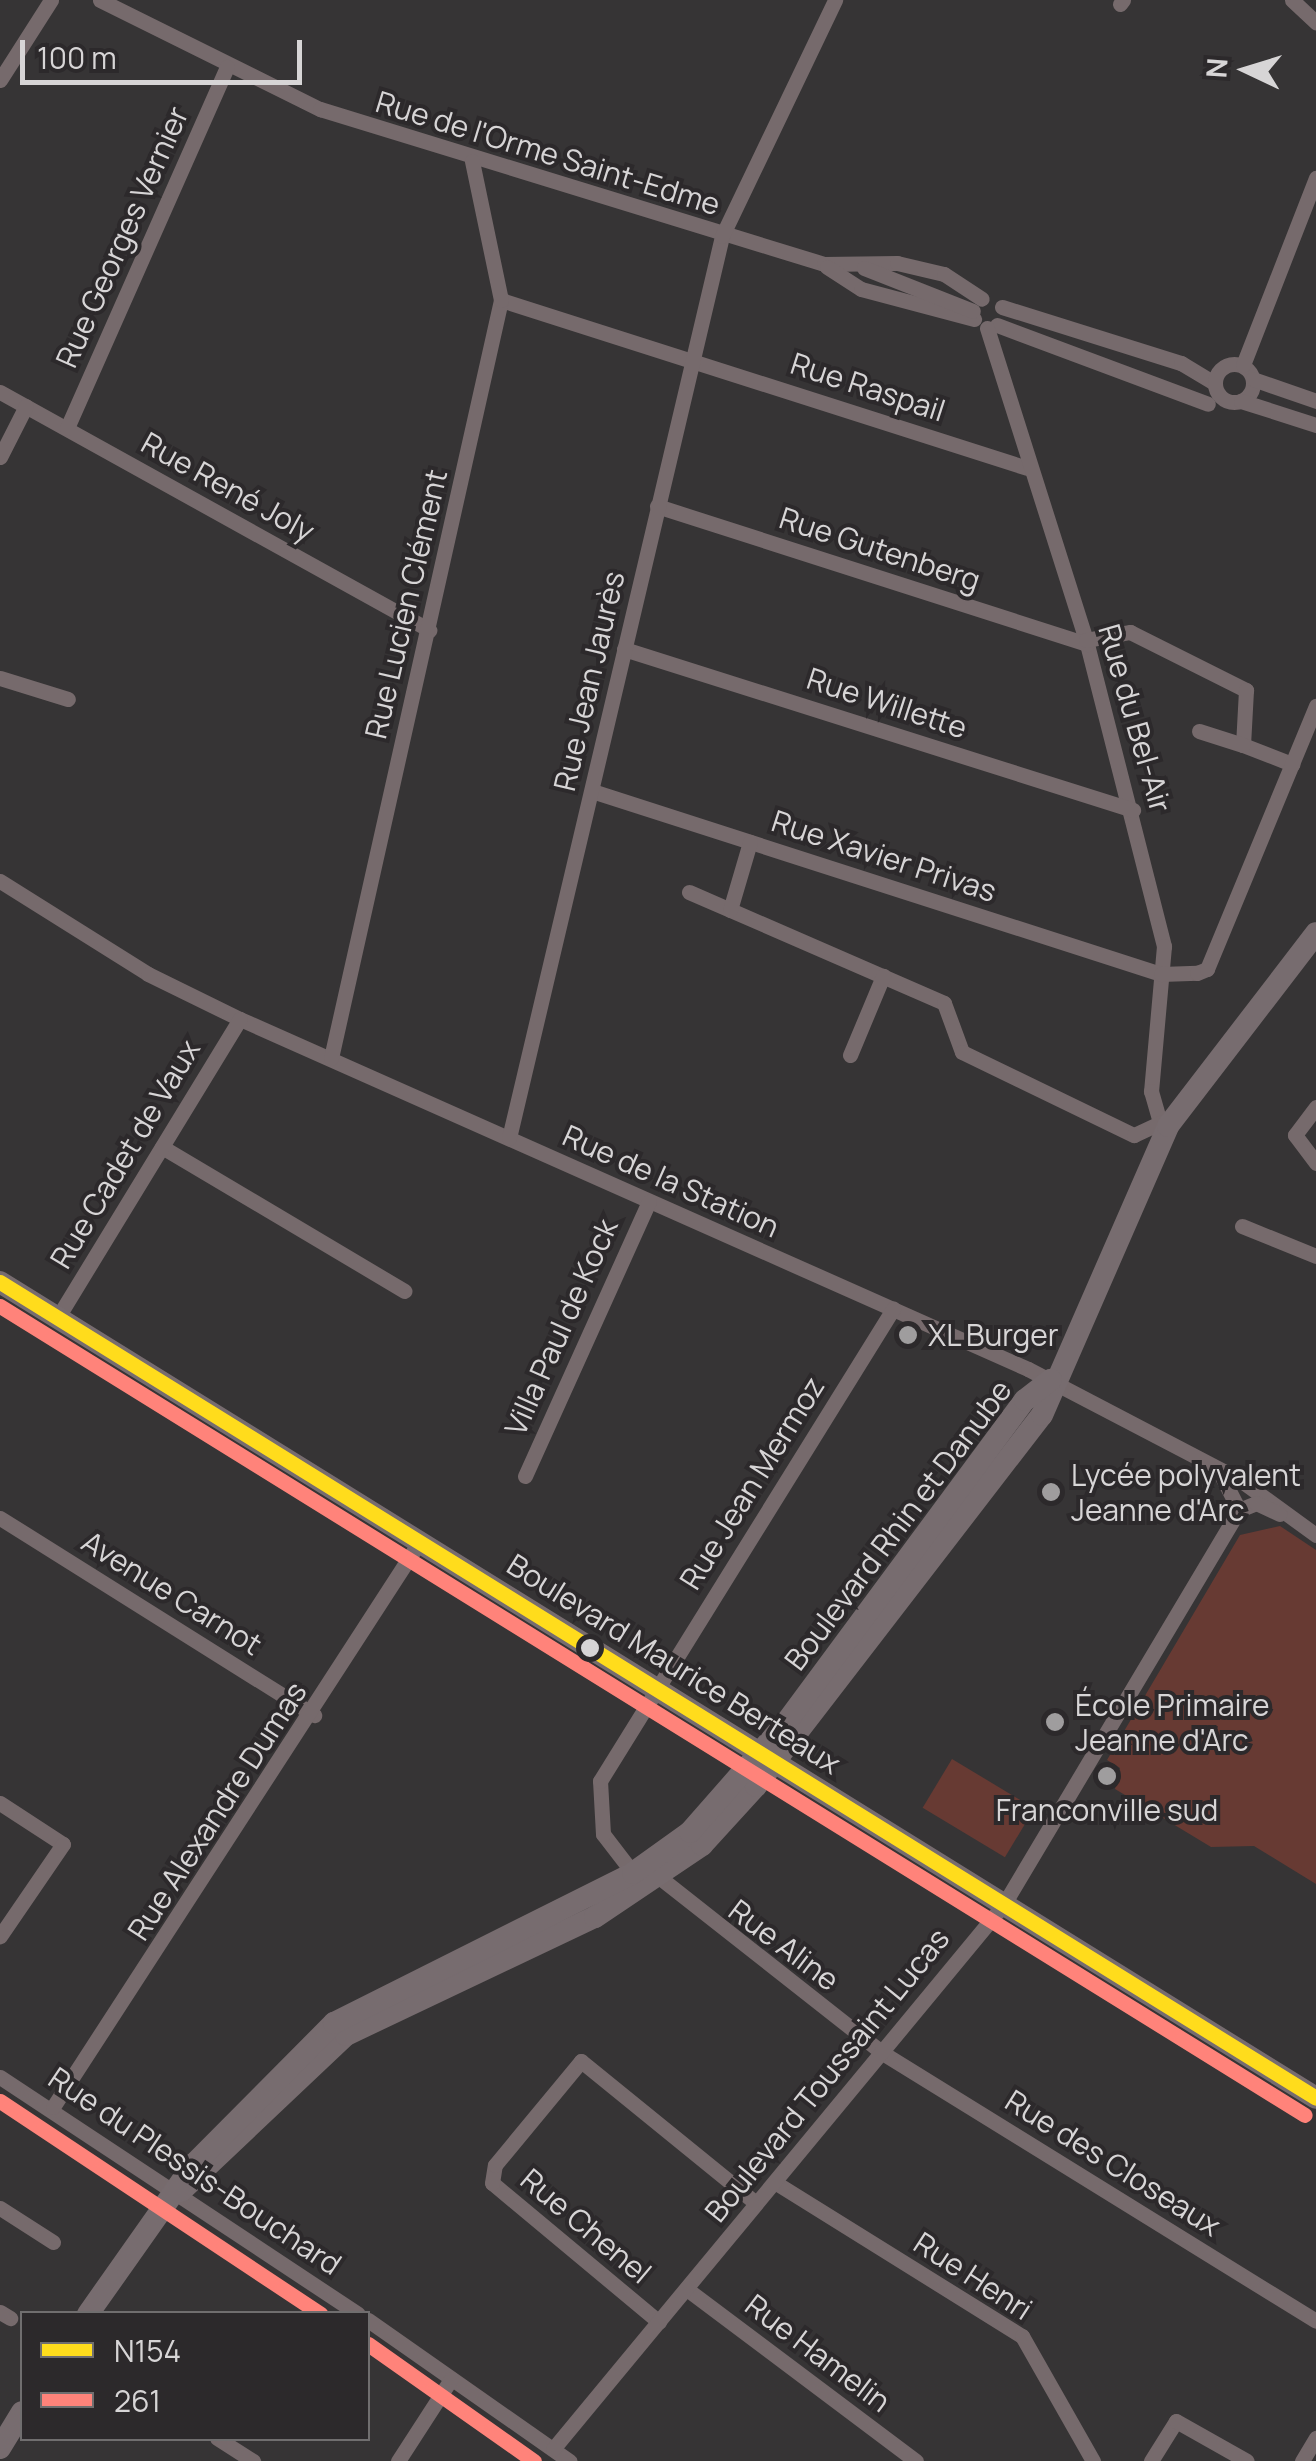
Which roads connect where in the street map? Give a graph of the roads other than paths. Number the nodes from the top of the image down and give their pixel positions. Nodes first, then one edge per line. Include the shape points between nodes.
1 (51, 0) edge
2 (100, 0) edge
3 (835, 0) edge
4 (1292, 0) edge
5 (1316, 22) edge
6 (227, 68) junction
7 (0, 80) edge
8 (472, 160) junction
9 (1316, 178) edge
10 (722, 236) junction
11 (824, 264) junction
12 (501, 300) junction
13 (988, 316) junction
14 (692, 358) junction
15 (1181, 363) junction
16 (1234, 365) junction
17 (1253, 379) junction
18 (1214, 382) junction
19 (0, 392) edge
20 (1241, 400) junction
21 (1316, 401) edge
22 (1208, 404) dead end
23 (26, 406) junction
24 (1316, 425) edge
25 (67, 428) junction
26 (0, 456) edge
27 (1026, 468) junction
28 (657, 506) junction
29 (428, 630) junction
30 (1086, 642) junction
31 (624, 649) junction
32 (0, 678) edge
33 (68, 699) dead end
34 (1316, 706) edge
35 (1199, 732) dead end
36 (1243, 744) junction
37 (1292, 764) junction
38 (592, 791) junction
39 (1134, 810) junction
40 (750, 842) junction
41 (0, 881) edge
42 (690, 892) dead end
43 (730, 910) junction
44 (1316, 933) edge
45 (1160, 974) junction
46 (883, 976) junction
47 (240, 1019) junction
48 (850, 1055) dead end
49 (331, 1058) junction
50 (1316, 1107) edge
51 (1164, 1124) junction
52 (509, 1138) junction
53 (162, 1147) junction
54 (1316, 1163) edge
55 (648, 1202) junction
56 (1242, 1226) dead end
57 (1316, 1256) edge
58 (0, 1282) edge
59 (404, 1291) dead end
60 (893, 1308) junction
61 (58, 1318) junction
62 (1051, 1380) junction
63 (1220, 1473) junction
64 (525, 1476) dead end
65 (1239, 1510) junction
66 (0, 1518) edge
67 (1292, 1520) junction
68 (1316, 1534) edge
69 (420, 1541) junction
70 (658, 1687) junction
71 (314, 1715) junction
72 (767, 1758) junction
73 (0, 1803) edge
74 (633, 1874) junction
75 (660, 1877) junction
76 (1004, 1904) junction
77 (0, 1936) edge
78 (880, 2052) junction
79 (0, 2077) edge
80 (1316, 2098) edge
81 (53, 2107) junction
82 (776, 2183) junction
83 (181, 2191) junction
84 (756, 2203) junction
85 (0, 2208) edge
86 (53, 2242) dead end
87 (688, 2290) junction
88 (90, 2311) edge
89 (354, 2311) edge
90 (370, 2321) edge
91 (1316, 2321) edge
92 (659, 2322) junction
93 (451, 2379) junction
94 (20, 2415) edge
95 (1316, 2438) edge
96 (0, 2448) edge
97 (552, 2449) junction
98 (234, 2456) edge
99 (252, 2461) edge
100 (398, 2461) edge
101 (570, 2461) edge
102 (916, 2461) edge
103 (1093, 2461) edge
104 (1150, 2461) edge
105 (1247, 2461) edge
106 (1302, 2461) edge

1 - 7 street
2 - 6 street, Rue de l'Orme Saint-Edme
3 - 10 street, Rue Jean Jaurès
4 - 5 street
6 - 8 street, Rue de l'Orme Saint-Edme
6 - 25 street, Rue Georges Vernier
8 - 10 street, Rue de l'Orme Saint-Edme
8 - 12 street, Rue Lucien Clément
9 - 16 street
10 - 11 street, Rue de l'Orme Saint-Edme
10 - 14 street, Rue Jean Jaurès
11 - 13 street, Rue de l'Orme Saint-Edme via 861,289
11 - 13 street, Rue de l'Orme Saint-Edme via 944,274
12 - 14 street, Rue Raspail
12 - 29 street, Rue Lucien Clément
13 - 15 street, Rue de l'Orme Saint-Edme via 1051,324
13 - 22 street, Rue de l'Orme Saint-Edme
13 - 27 street, Rue du Bel-Air
14 - 27 street, Rue Raspail
14 - 28 street, Rue Jean Jaurès
15 - 16 street, Rue de l'Orme Saint-Edme
15 - 18 street, Rue de l'Orme Saint-Edme
16 - 17 street
16 - 18 street
17 - 20 street
17 - 21 street
18 - 20 street, Rue de l'Orme Saint-Edme via 1222,398
19 - 23 street, Rue René Joly
20 - 24 street
23 - 25 street, Rue René Joly
23 - 26 street
25 - 29 street, Rue René Joly
27 - 30 street, Rue du Bel-Air
28 - 30 street, Rue Gutenberg
28 - 31 street, Rue Jean Jaurès
29 - 49 street, Rue Lucien Clément
30 - 36 street via 1130,632 1246,690
30 - 39 street, Rue du Bel-Air
31 - 38 street, Rue Jean Jaurès
31 - 39 street, Rue Willette
32 - 33 street
34 - 37 street
35 - 36 street
36 - 37 street
37 - 45 street via 1207,969
38 - 40 street, Rue Xavier Privas
38 - 52 street, Rue Jean Jaurès
39 - 45 street, Rue du Bel-Air via 1164,946
40 - 43 street
40 - 45 street, Rue Xavier Privas
41 - 47 street, Rue de la Station via 148,974
42 - 43 street
43 - 46 street
44 - 51 main road, Boulevard Rhin et Danube
45 - 51 street, Rue du Bel-Air via 1151,1091
46 - 48 street
46 - 51 street via 944,1003 962,1052 1134,1134
47 - 49 street, Rue de la Station
47 - 53 street, Rue Cadet de Vaux
49 - 52 street, Rue de la Station
50 - 54 street via 1296,1136
51 - 62 main road, Boulevard Rhin et Danube
52 - 55 street, Rue de la Station
53 - 59 street
53 - 61 street, Rue Cadet de Vaux
55 - 60 street, Rue de la Station
55 - 64 street, Villa Paul de Kock
56 - 57 street
58 - 61 main road, Boulevard Maurice Berteaux
60 - 62 street, Rue de la Station
60 - 70 street, Rue Jean Mermoz
61 - 69 main road, Boulevard Maurice Berteaux
62 - 63 street, Rue de la Station
62 - 72 main road, Boulevard Rhin et Danube via 1042,1415
63 - 65 street
63 - 67 street, Rue de la Station
65 - 67 street via 1256,1503
65 - 76 street, Boulevard Toussaint Lucas
66 - 71 street, Avenue Carnot
67 - 68 street, Rue de la Station
69 - 70 main road, Boulevard Maurice Berteaux
69 - 71 street, Rue Alexandre Dumas
70 - 72 main road, Boulevard Maurice Berteaux
70 - 74 street via 600,1781 603,1834
71 - 81 street, Rue Alexandre Dumas
72 - 74 main road, Boulevard Rhin et Danube via 690,1832
72 - 75 main road, Boulevard Rhin et Danube via 702,1845
72 - 76 main road, Boulevard Maurice Berteaux
73 - 77 street via 62,1844
74 - 83 main road, Boulevard Rhin et Danube via 368,1998 267,2084
75 - 78 street, Rue Aline
75 - 83 main road, Boulevard Rhin et Danube via 346,2036
76 - 78 street, Boulevard Toussaint Lucas
76 - 80 main road, Boulevard Maurice Berteaux
78 - 82 street, Boulevard Toussaint Lucas
78 - 91 street, Rue des Closeaux
79 - 81 street, Rue du Plessis-Bouchard
81 - 83 street, Rue du Plessis-Bouchard
82 - 84 street, Boulevard Toussaint Lucas
82 - 103 street, Rue Henri via 1022,2336
83 - 88 main road, Boulevard Rhin et Danube
83 - 89 street, Rue du Plessis-Bouchard
84 - 87 street, Boulevard Toussaint Lucas
84 - 92 street, Rue Chenel via 581,2061 495,2165 492,2183
85 - 86 street
87 - 92 street, Boulevard Toussaint Lucas
87 - 102 street, Rue Hamelin
90 - 93 street
92 - 97 street, Boulevard Toussaint Lucas
93 - 97 street
93 - 100 street
94 - 96 main road
95 - 106 street
97 - 101 street
98 - 99 street
104 - 105 street via 1176,2421

